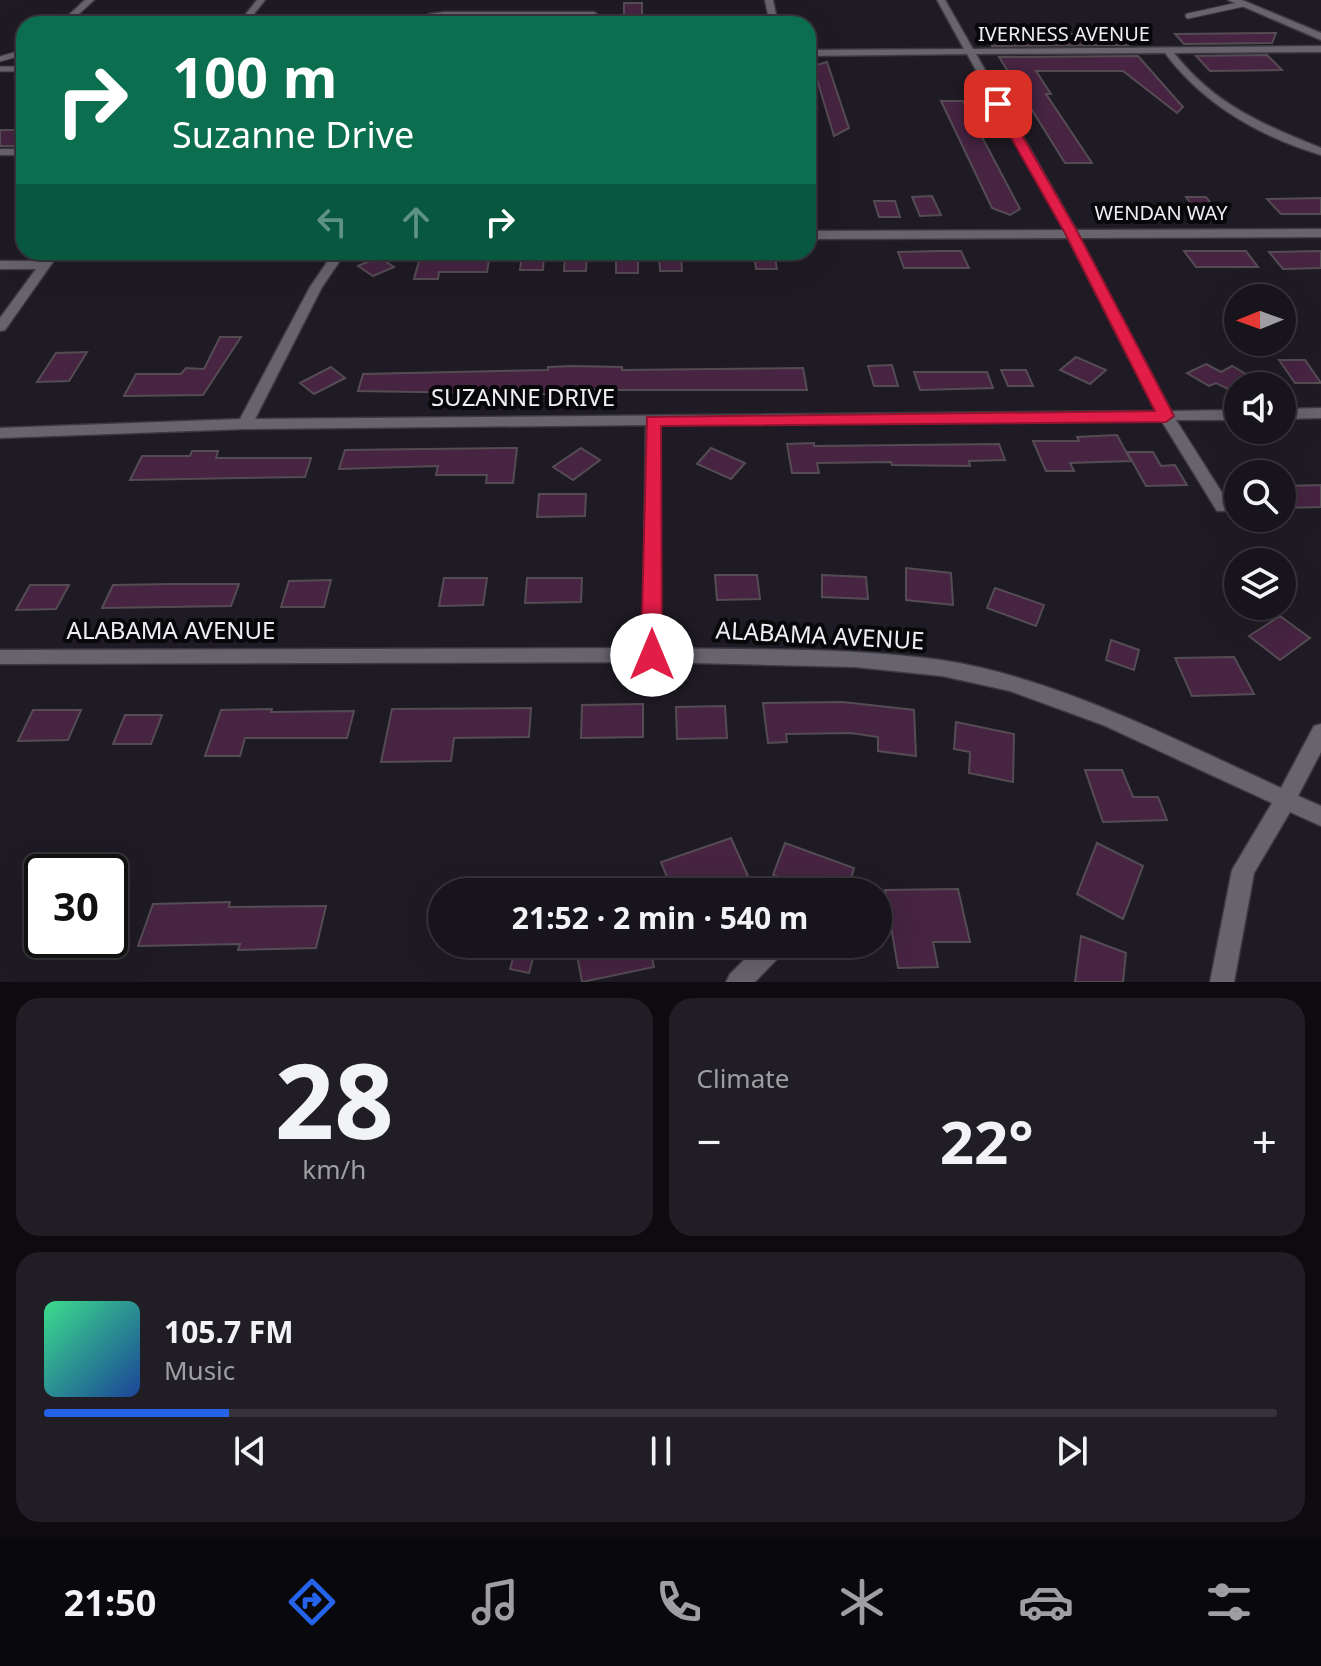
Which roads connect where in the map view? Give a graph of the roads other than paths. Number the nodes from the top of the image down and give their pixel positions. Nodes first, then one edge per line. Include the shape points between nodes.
1 (90, 0) edge
2 (261, 0) edge
3 (941, 0) edge
4 (1238, 2) edge
5 (600, 5) dead end
6 (72, 16) edge
7 (248, 16) edge
8 (432, 16) edge
9 (475, 16) edge
10 (596, 16) edge
11 (1188, 16) dead end
12 (1321, 37) edge
13 (1321, 49) edge
14 (968, 52) junction
15 (1169, 52) junction
16 (816, 53) edge
17 (1321, 152) edge
18 (1072, 233) junction
19 (1321, 233) edge
20 (816, 235) edge
21 (47, 260) edge
22 (335, 260) edge
23 (0, 265) edge
24 (43, 265) junction
25 (0, 327) edge
26 (1321, 413) edge
27 (1296, 414) edge
28 (1224, 415) edge
29 (1166, 416) junction
30 (653, 421) junction
31 (245, 424) junction
32 (0, 433) edge
33 (1223, 507) dead end
34 (652, 655) junction
35 (0, 657) edge
36 (1321, 732) edge
37 (1285, 801) junction
38 (1321, 816) edge
39 (762, 958) edge
40 (738, 982) edge
41 (1222, 982) edge

1 - 6 street
2 - 7 street
3 - 14 street
4 - 11 lane
4 - 12 street
5 - 10 street
8 - 9 street
13 - 15 street, IVERNESS AVENUE
14 - 15 street, IVERNESS AVENUE
14 - 16 street, IVERNESS AVENUE
14 - 18 street
15 - 17 street via 1188,81 1217,103
18 - 19 street, WENDAN WAY
18 - 20 street, WENDAN WAY
18 - 29 street
21 - 24 street
22 - 31 street
23 - 24 street
24 - 25 street
26 - 27 street
28 - 29 street, SUZANNE DRIVE
29 - 30 street, SUZANNE DRIVE
29 - 33 street
30 - 31 street, SUZANNE DRIVE
30 - 34 street
31 - 32 street, SUZANNE DRIVE
34 - 35 street, ALABAMA AVENUE
34 - 37 street, ALABAMA AVENUE via 855,660 942,668 1011,684 1110,719
36 - 37 street
37 - 38 street, ALABAMA AVENUE
37 - 41 street via 1243,870
39 - 40 street

